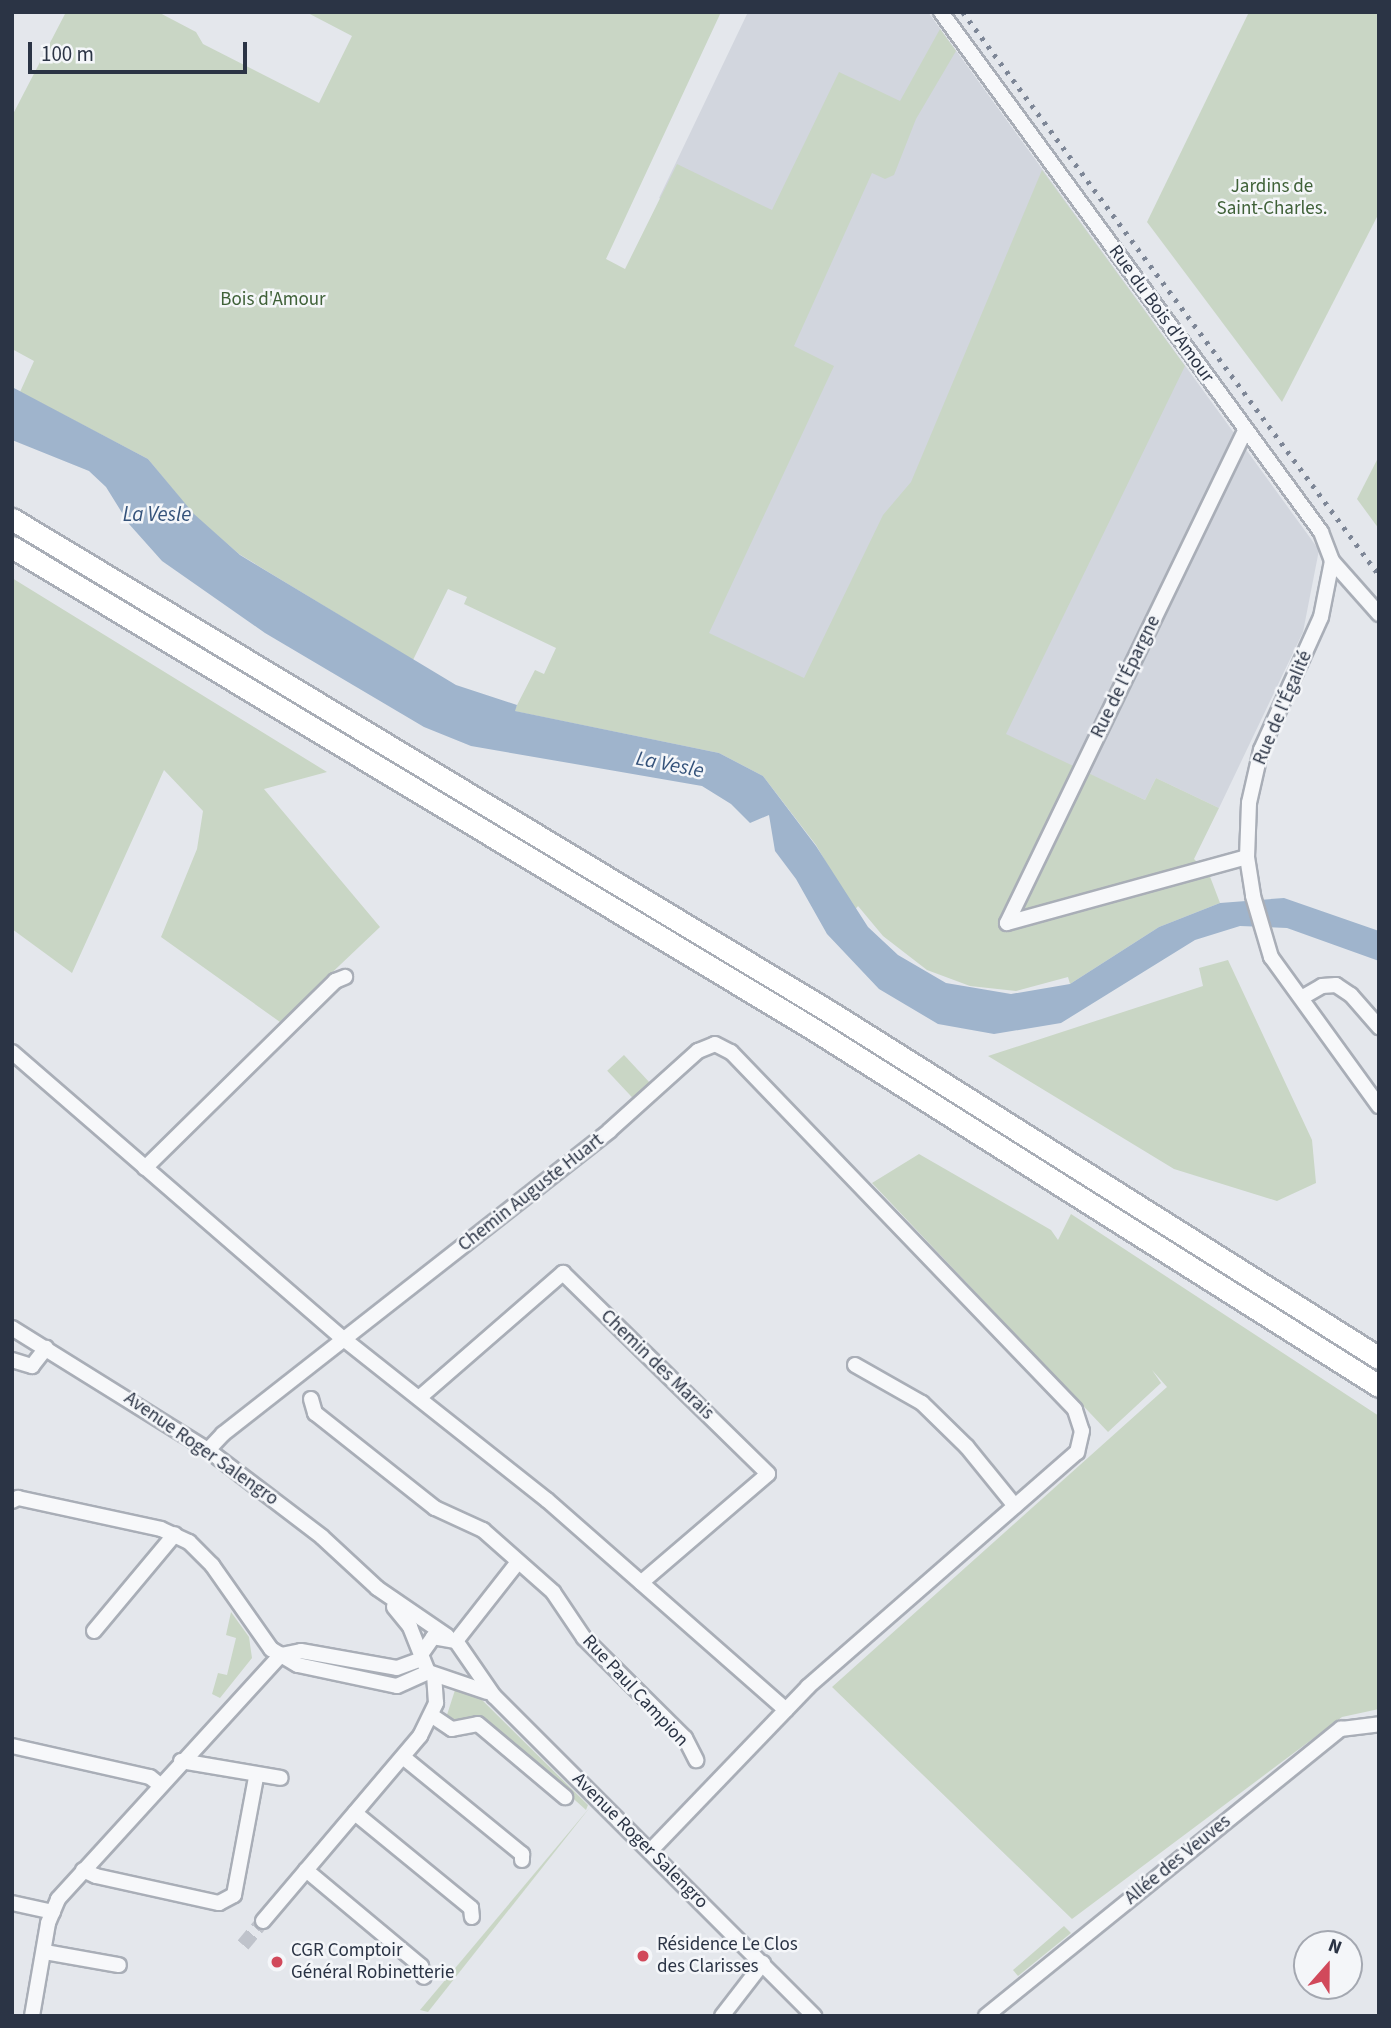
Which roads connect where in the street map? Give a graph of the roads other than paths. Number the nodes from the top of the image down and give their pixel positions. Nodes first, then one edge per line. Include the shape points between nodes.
1 (941, 12) edge
2 (1245, 431) junction
3 (12, 519) edge
4 (12, 547) edge
5 (1332, 561) junction
6 (1379, 614) edge
7 (1247, 858) junction
8 (345, 977) dead end
9 (1303, 997) junction
10 (1379, 1027) edge
11 (12, 1052) edge
12 (1379, 1105) edge
13 (145, 1168) junction
14 (12, 1328) edge
15 (345, 1340) junction
16 (46, 1348) junction
17 (1379, 1358) edge
18 (12, 1360) edge
19 (855, 1365) dead end
20 (1379, 1386) edge
21 (419, 1398) junction
22 (311, 1399) dead end
23 (208, 1450) junction
24 (12, 1500) edge
25 (1015, 1506) junction
26 (175, 1535) junction
27 (518, 1562) junction
28 (641, 1583) junction
29 (377, 1588) junction
30 (94, 1631) dead end
31 (452, 1638) junction
32 (281, 1655) junction
33 (463, 1656) junction
34 (431, 1667) junction
35 (494, 1696) junction
36 (786, 1710) junction
37 (431, 1715) junction
38 (1379, 1724) edge
39 (12, 1746) edge
40 (402, 1757) junction
41 (696, 1760) dead end
42 (181, 1761) junction
43 (256, 1778) junction
44 (281, 1779) dead end
45 (160, 1785) junction
46 (565, 1797) dead end
47 (355, 1813) junction
48 (650, 1851) junction
49 (522, 1860) dead end
50 (83, 1870) junction
51 (306, 1870) junction
52 (12, 1903) edge
53 (52, 1912) junction
54 (472, 1917) dead end
55 (263, 1921) tunnel mouth
56 (46, 1952) junction
57 (763, 1963) junction
58 (119, 1965) dead end
59 (424, 1977) dead end
60 (32, 2016) edge
61 (722, 2016) edge
62 (814, 2016) edge
63 (986, 2016) edge

1 - 2 street, Rue du Bois d'Amour
2 - 5 street, Rue du Bois d'Amour via 1321,532
2 - 7 street, Rue de l'Épargne via 1007,923
3 - 17 highway via 818,1004
4 - 20 highway via 810,1027
5 - 6 street, Rue du Bois d'Amour
5 - 7 street, Rue de l'Égalité via 1321,617 1261,751 1249,803
7 - 9 street, Rue de l'Égalité via 1272,957
8 - 13 street via 335,981
9 - 10 street via 1322,986 1336,985
9 - 12 street
11 - 13 street
13 - 15 street
14 - 16 street, Avenue Roger Salengro
15 - 21 street
15 - 23 street, Chemin Auguste Huart
15 - 25 street, Chemin Auguste Huart via 609,1131 698,1051 715,1044 731,1052 1075,1410 1082,1431 1077,1452
16 - 18 street via 32,1366
16 - 23 street, Avenue Roger Salengro
19 - 25 street via 922,1403 967,1447
21 - 28 street
21 - 28 street, Chemin des Marais via 563,1273 768,1474
22 - 27 street, Rue Paul Campion via 315,1413 435,1508 483,1530
23 - 29 street, Avenue Roger Salengro via 322,1537
24 - 26 street via 39,1502
25 - 36 street
26 - 30 street
26 - 32 street via 212,1565 271,1648
27 - 31 street
27 - 41 street, Rue Paul Campion via 554,1592 584,1638 684,1738
28 - 36 street
29 - 31 street, Avenue Roger Salengro
29 - 34 street, Avenue Roger Salengro via 410,1627
31 - 33 street, Avenue Roger Salengro
31 - 34 street via 428,1641
32 - 34 street via 301,1651 397,1668
32 - 42 street
33 - 34 street via 458,1669
33 - 35 street, Avenue Roger Salengro
34 - 35 street, Avenue Roger Salengro
34 - 37 street via 436,1703
35 - 48 street, Avenue Roger Salengro
36 - 48 street
37 - 40 street
37 - 46 street via 452,1729 478,1724
38 - 63 street, Allée des Veuves via 1341,1729
39 - 45 street via 150,1777
40 - 47 street
40 - 49 street via 522,1854
42 - 43 street
42 - 45 street
43 - 44 street
43 - 50 street via 234,1895 219,1903
45 - 50 street
47 - 51 street
47 - 54 street via 471,1908
48 - 57 street, Avenue Roger Salengro
50 - 53 street
51 - 55 street
51 - 59 street via 421,1966
52 - 53 street
53 - 56 street
56 - 58 street
56 - 60 street
57 - 61 street
57 - 62 street, Avenue Roger Salengro

